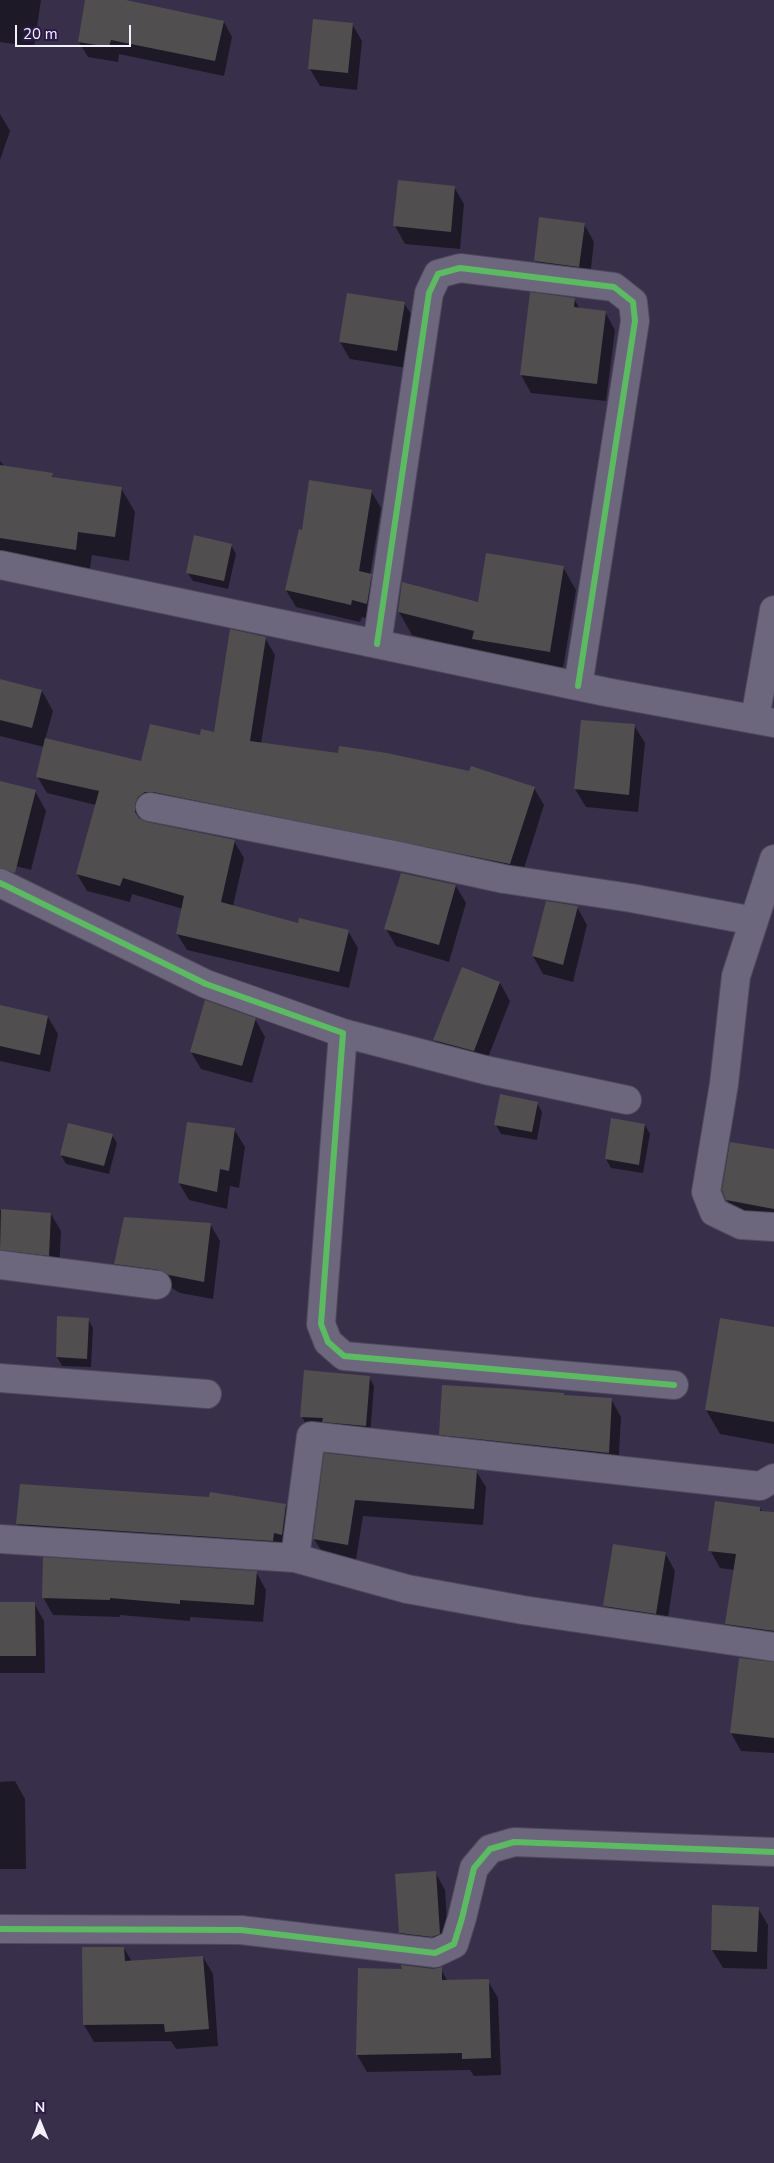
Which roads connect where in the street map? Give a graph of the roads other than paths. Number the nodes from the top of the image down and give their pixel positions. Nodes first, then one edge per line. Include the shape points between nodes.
1 (0, 565) edge
2 (774, 610) edge
3 (377, 644) junction
4 (578, 686) junction
5 (764, 721) edge
6 (150, 807) dead end
7 (774, 859) edge
8 (0, 883) edge
9 (754, 921) junction
10 (343, 1033) junction
11 (627, 1100) dead end
12 (774, 1228) edge
13 (0, 1266) edge
14 (157, 1285) dead end
15 (0, 1378) edge
16 (674, 1385) dead end
17 (207, 1394) dead end
18 (774, 1478) edge
19 (0, 1539) edge
20 (295, 1558) junction
21 (774, 1647) edge
22 (774, 1852) edge
23 (0, 1929) edge

1 - 3 street
2 - 5 street
3 - 4 street
3 - 4 street via 429,293 438,274 460,268 614,287 633,302 635,320
4 - 5 street
6 - 9 street via 504,879
7 - 9 street
8 - 10 street via 206,984
9 - 12 street via 736,976 724,1084 706,1192 714,1212 740,1225
10 - 11 street via 485,1070
10 - 16 street via 321,1324 328,1342 344,1356
13 - 14 street
15 - 17 street
18 - 20 street via 760,1486 311,1436
19 - 20 street
20 - 21 street via 407,1589 523,1610
22 - 23 street via 514,1842 490,1849 474,1868 454,1944 435,1953 241,1930

